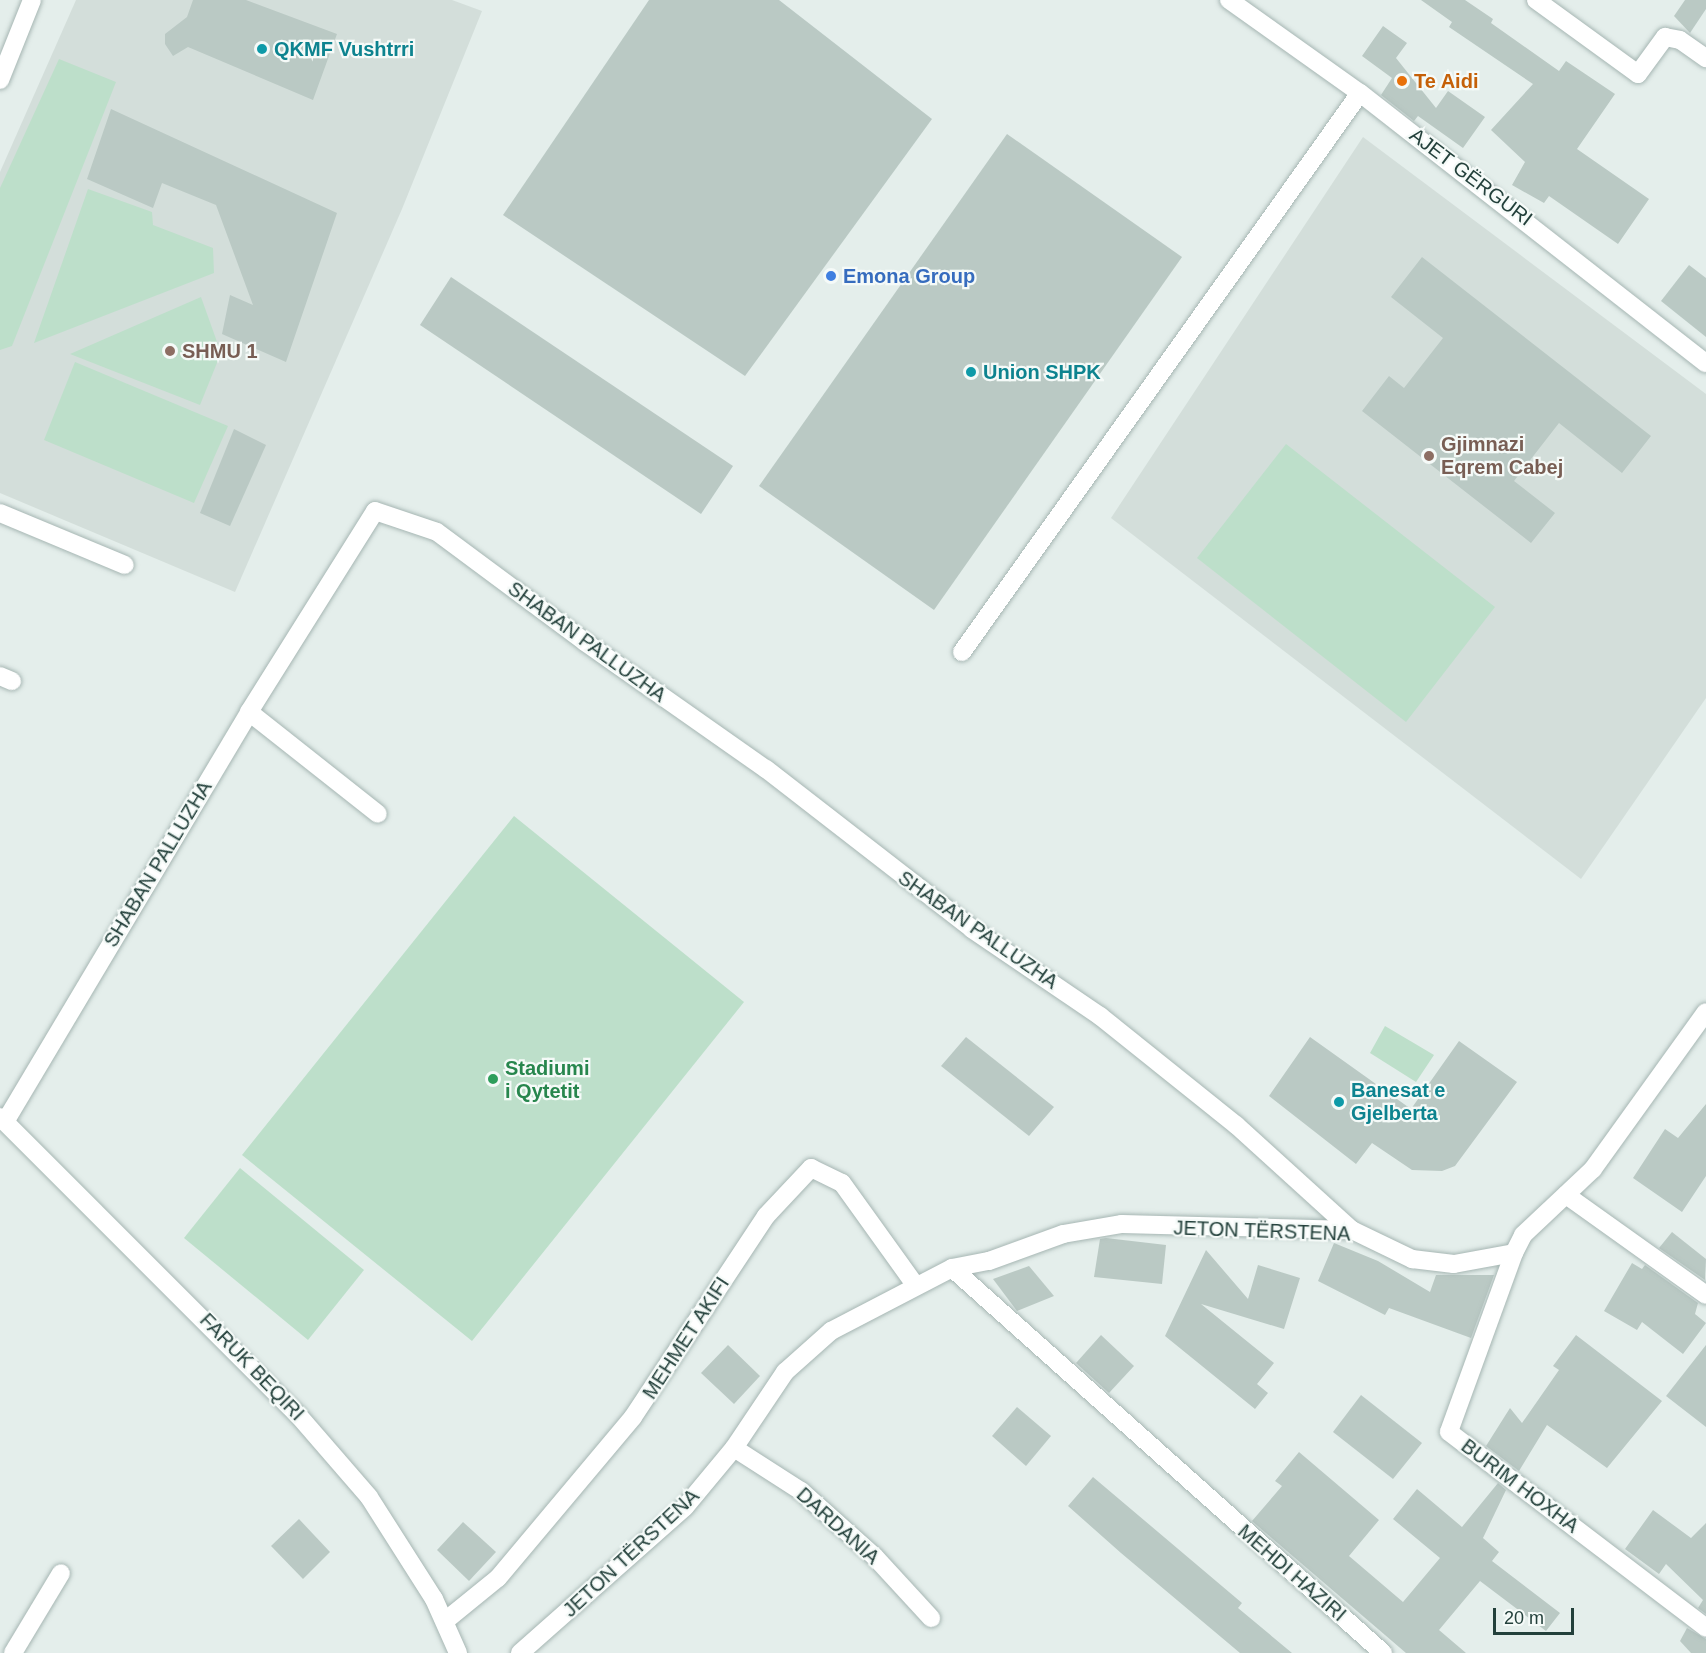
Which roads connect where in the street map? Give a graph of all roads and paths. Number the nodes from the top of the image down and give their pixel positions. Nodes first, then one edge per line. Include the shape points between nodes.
1 (32, 0) edge
2 (1229, 0) edge
3 (1536, 0) edge
4 (1706, 58) edge
5 (0, 80) edge
6 (1360, 93) junction
7 (1706, 363) edge
8 (0, 513) edge
9 (125, 565) dead end
10 (962, 652) dead end
11 (249, 712) junction
12 (378, 814) dead end
13 (1706, 1012) edge
14 (2, 1119) edge
15 (1566, 1195) junction
16 (1352, 1230) junction
17 (1514, 1253) junction
18 (952, 1268) junction
19 (916, 1286) junction
20 (1706, 1295) edge
21 (734, 1448) junction
22 (61, 1573) dead end
23 (931, 1618) dead end
24 (445, 1621) junction
25 (1706, 1628) edge
26 (13, 1653) edge
27 (458, 1653) edge
28 (520, 1653) edge
29 (1383, 1653) edge

1 - 5 street
2 - 6 street, AJET GËRGURI
3 - 4 street via 1638,74 1665,37 1680,40
6 - 7 street, AJET GËRGURI
6 - 10 street
8 - 9 street
11 - 12 street
11 - 14 street, SHABAN PALLUZHA
11 - 16 street, SHABAN PALLUZHA via 375,511 437,532 766,769 972,928 1100,1016 1236,1125
13 - 15 street via 1636,1113 1593,1169
14 - 24 street, FARUK BEQIRI via 298,1415 369,1497
15 - 17 street via 1523,1235
15 - 20 street
16 - 17 street, JETON TËRSTENA via 1412,1259 1454,1264
16 - 18 street, JETON TËRSTENA via 1122,1224 1063,1234 989,1261
17 - 25 street, BURIM HOXHA via 1449,1432
18 - 19 street, JETON TËRSTENA
18 - 29 street, MEHDI HAZIRI
19 - 21 street, JETON TËRSTENA via 831,1331 808,1348 785,1372
19 - 24 street, MEHMET AKIFI via 842,1183 811,1168 766,1216 633,1417 498,1578
21 - 23 street, DARDANIA via 801,1491 875,1557
21 - 28 street, JETON TËRSTENA via 685,1507
22 - 26 street
24 - 27 street, FARUK BEQIRI

